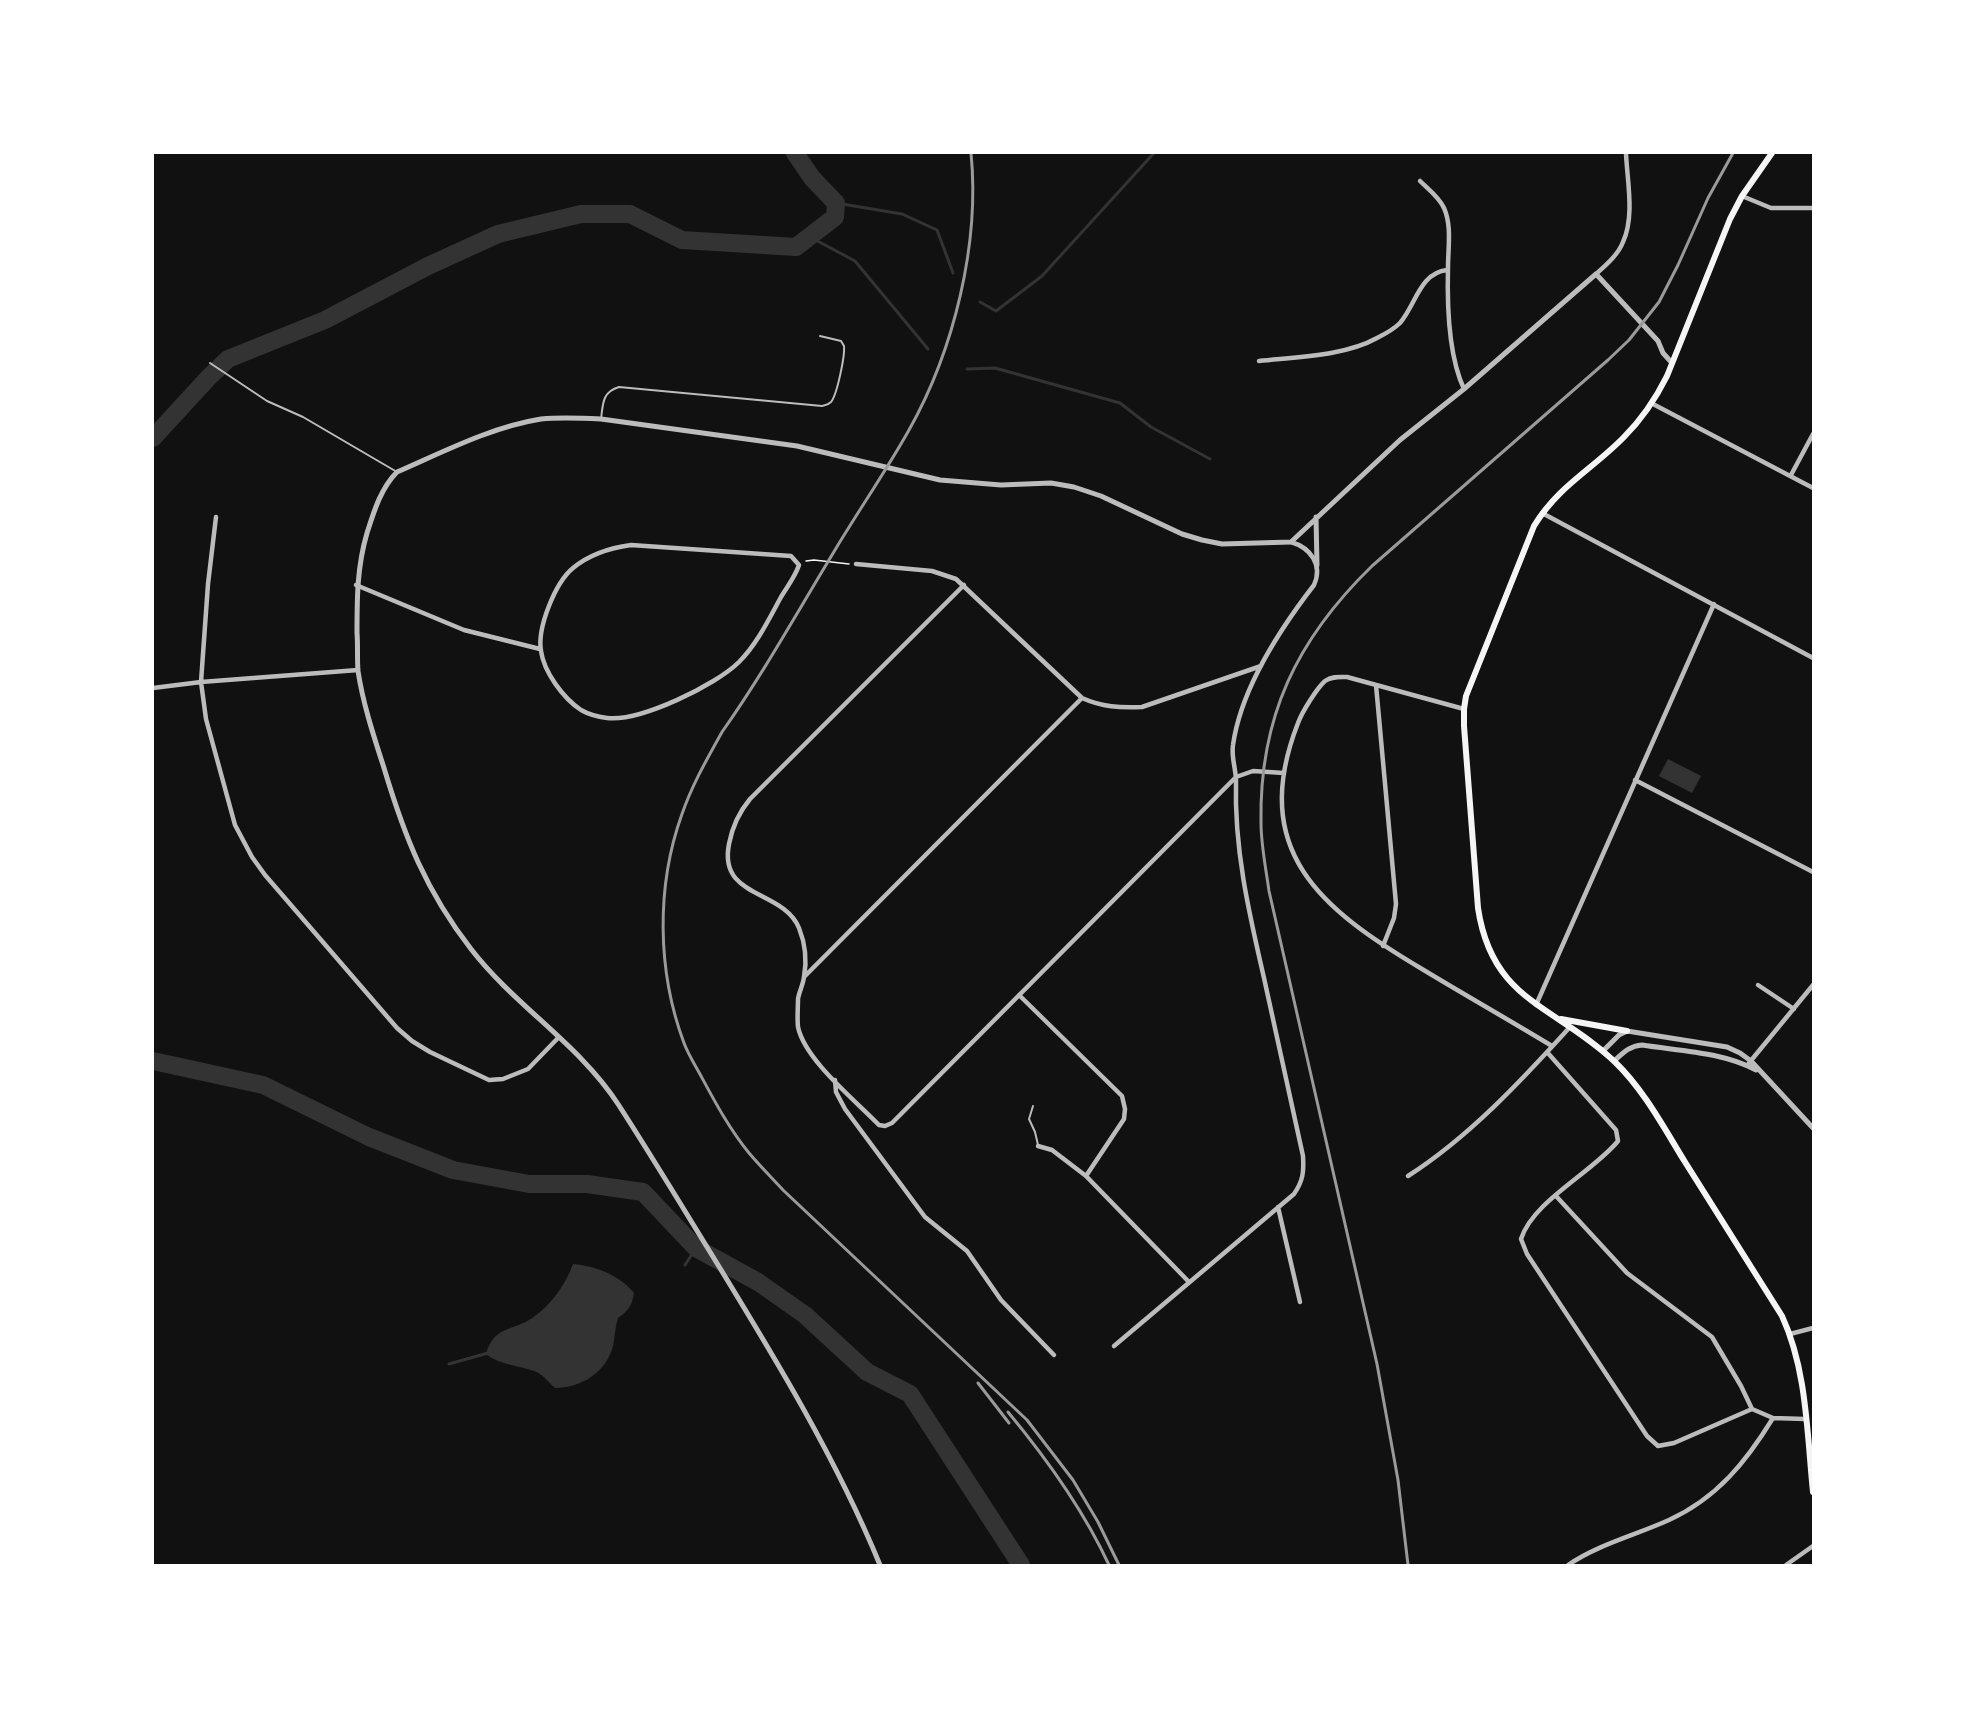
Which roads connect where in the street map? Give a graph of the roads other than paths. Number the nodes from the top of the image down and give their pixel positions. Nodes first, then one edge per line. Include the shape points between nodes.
1 (1626, 153) edge
2 (1772, 153) edge
3 (1420, 181) dead end
4 (1742, 196) junction
5 (1813, 208) edge
6 (1448, 270) junction
7 (1596, 274) junction
8 (820, 336) dead end
9 (1259, 361) dead end
10 (210, 363) dead end
11 (1672, 363) junction
12 (1464, 389) junction
13 (1651, 403) junction
14 (601, 419) junction
15 (1813, 434) edge
16 (397, 472) junction
17 (1791, 476) junction
18 (1813, 488) edge
19 (1542, 513) junction
20 (1316, 517) junction
21 (216, 518) dead end
22 (1291, 542) junction
23 (856, 564) road end
24 (1317, 565) junction
25 (356, 585) junction
26 (964, 585) junction
27 (1714, 604) junction
28 (540, 649) junction
29 (1813, 658) edge
30 (1261, 666) junction
31 (358, 670) junction
32 (201, 682) junction
33 (1376, 685) junction
34 (153, 688) edge
35 (1082, 698) junction
36 (1464, 709) junction
37 (1284, 773) junction
38 (1236, 777) junction
39 (1635, 780) junction
40 (1813, 872) edge
41 (1383, 946) junction
42 (804, 977) junction
43 (1813, 985) edge
44 (1758, 986) dead end
45 (1019, 995) junction
46 (1536, 1005) junction
47 (1794, 1009) junction
48 (1558, 1019) junction
49 (1570, 1027) junction
50 (1627, 1031) junction
51 (558, 1038) junction
52 (1552, 1046) junction
53 (1603, 1051) junction
54 (1547, 1052) junction
55 (1614, 1061) junction
56 (1750, 1063) junction
57 (835, 1080) junction
58 (1033, 1106) dead end
59 (1813, 1128) edge
60 (1038, 1146) joint
61 (1086, 1176) junction
62 (1408, 1176) dead end
63 (1556, 1196) junction
64 (1278, 1207) junction
65 (1189, 1282) junction
66 (1300, 1302) dead end
67 (1813, 1328) edge
68 (1790, 1334) junction
69 (1114, 1346) dead end
70 (1054, 1355) dead end
71 (1752, 1409) junction
72 (1773, 1418) junction
73 (1806, 1419) junction
74 (1813, 1492) edge
75 (1813, 1546) edge
76 (880, 1565) edge
77 (1568, 1565) edge
78 (1786, 1565) edge

1 - 7 street via 1627,230 1617,252
2 - 4 main road
3 - 6 street via 1444,207 1449,229
4 - 5 street via 1771,208
4 - 11 main road
6 - 9 street via 1428,278 1400,323 1376,339 1359,347 1322,354
6 - 12 street via 1452,353
7 - 11 street via 1658,341
7 - 12 street
8 - 14 lane via 841,341 844,346 833,398 827,405 619,387 603,398
10 - 16 lane via 267,401 303,417
11 - 13 main road
12 - 20 street via 1400,440
13 - 17 street
13 - 19 main road via 1624,437 1564,487
14 - 16 street via 569,417 507,427
14 - 22 street via 797,446 964,483 1051,483 1074,487 1202,540 1222,544
15 - 17 street
16 - 25 street via 383,490 371,521
17 - 18 street
19 - 27 street
19 - 36 main road
20 - 22 street
20 - 24 street
21 - 32 street
22 - 24 street via 1308,551
23 - 26 street via 932,571
24 - 30 street via 1314,585 1280,630
25 - 28 street via 464,630
25 - 31 street
26 - 35 street
26 - 42 street via 743,807 730,835 728,862 736,879 786,910 795,921 803,940
27 - 29 street
27 - 39 street
28 - 28 street via 549,605 560,583 571,569 599,552 631,545 663,547 791,556 799,565 753,646 738,663 702,688 641,714 608,718 581,710 554,681
30 - 35 street via 1142,707 1110,707
30 - 38 street via 1233,745
31 - 32 street
31 - 51 street via 401,824 438,902 498,980
32 - 34 street
32 - 51 street via 206,719 235,825 252,857 397,1028 430,1052 489,1080 528,1069
33 - 36 street
33 - 37 street via 1347,677 1326,680 1300,720
33 - 41 street via 1396,904
35 - 42 street
36 - 46 main road via 1480,925 1499,970
37 - 38 street via 1252,771
37 - 41 street via 1286,834 1299,866 1336,911
38 - 45 street
38 - 64 street via 1236,831 1244,892 1303,1156 1300,1184
39 - 40 street
39 - 46 street
41 - 52 street
42 - 57 street via 798,996 798,1027 810,1053
43 - 47 street
44 - 47 street
45 - 57 street via 892,1123 879,1125
45 - 61 street via 1122,1096 1124,1119
46 - 48 main road
47 - 56 street
48 - 49 main road
48 - 50 main road
49 - 52 street
49 - 53 main road
50 - 53 street
50 - 56 street via 1727,1047
51 - 76 street via 578,1054 617,1102 756,1327 814,1429
52 - 54 street
53 - 55 main road
54 - 62 street via 1444,1152
54 - 63 street via 1619,1136 1614,1147
55 - 56 street via 1626,1050 1642,1045
55 - 68 main road via 1644,1096
56 - 59 street
57 - 70 street via 845,1109 925,1217 967,1251 1001,1300
58 - 60 lane via 1029,1119
60 - 61 street via 1052,1150
61 - 65 street
63 - 71 street via 1626,1273 1712,1337
63 - 71 street via 1528,1225 1521,1239 1523,1246 1647,1436 1658,1446 1674,1443
64 - 65 street
64 - 66 street
65 - 69 street
67 - 68 street
68 - 73 main road
71 - 72 street
72 - 73 street
72 - 77 street via 1735,1472 1705,1500
73 - 74 main road
75 - 78 street

